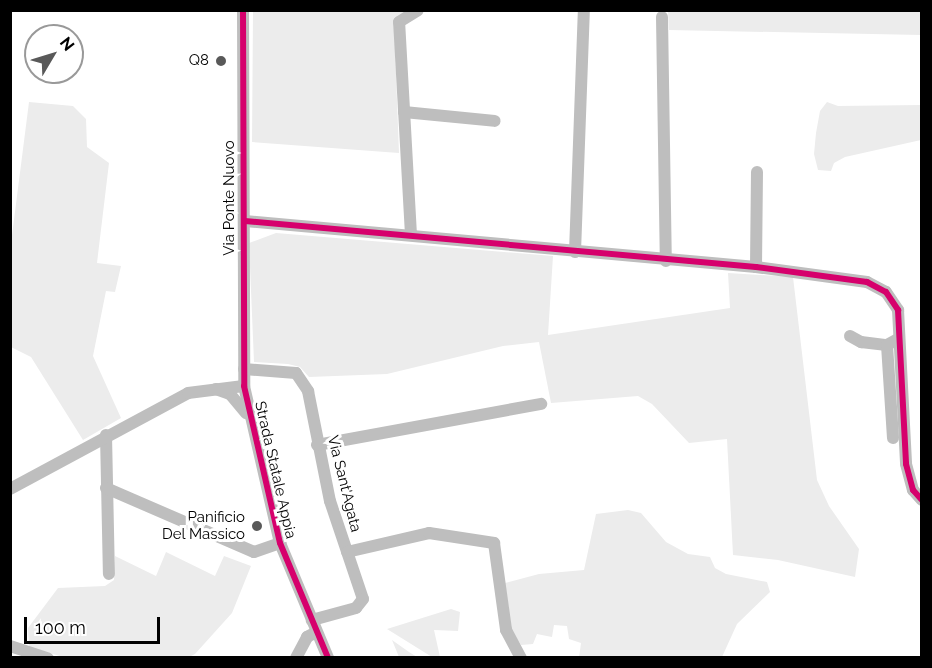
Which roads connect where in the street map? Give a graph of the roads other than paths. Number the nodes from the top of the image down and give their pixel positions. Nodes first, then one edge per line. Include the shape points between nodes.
1 (243, 10) edge
2 (418, 10) edge
3 (584, 10) edge
4 (662, 18) dead end
5 (404, 112) junction
6 (495, 121) dead end
7 (757, 172) dead end
8 (245, 221) junction
9 (411, 235) junction
10 (575, 252) junction
11 (666, 261) junction
12 (756, 267) junction
13 (850, 336) dead end
14 (898, 339) junction
15 (887, 345) junction
16 (244, 369) junction
17 (244, 386) junction
18 (212, 388) junction
19 (541, 404) dead end
20 (252, 423) junction
21 (106, 435) junction
22 (893, 438) dead end
23 (317, 445) junction
24 (106, 488) junction
25 (10, 489) edge
26 (921, 500) edge
27 (280, 543) junction
28 (347, 552) junction
29 (109, 574) dead end
30 (314, 626) junction
31 (10, 646) edge
32 (48, 657) edge
33 (296, 657) edge
34 (328, 657) edge
35 (521, 657) edge

1 - 8 street, Via Ponte Nuovo
2 - 5 street via 399,22
3 - 10 street
4 - 11 street
5 - 6 street
5 - 9 street
7 - 12 street
8 - 9 street
8 - 16 street, Via Ponte Nuovo
9 - 10 street
10 - 11 street
11 - 12 street
12 - 14 street via 849,277 879,287 897,310
13 - 15 street via 861,342
14 - 15 street
14 - 26 street via 906,464 913,490
15 - 22 street
16 - 17 street, Via Ponte Nuovo
16 - 23 street, Via Sant'Agata via 282,369 303,378
17 - 18 street, Strada Statale Appia
17 - 20 street, Strada Statale Appia
18 - 20 street, Strada Statale Appia via 241,404
18 - 21 street, Strada Statale Appia via 188,393
19 - 23 street
20 - 27 street, Strada Statale Appia
21 - 24 street
21 - 25 street, Strada Statale Appia
23 - 28 street, Via Sant'Agata
24 - 27 street via 254,552
24 - 29 street
27 - 30 street, Strada Statale Appia
28 - 30 street, Via Sant'Agata via 362,604
28 - 35 street via 429,533 494,543 506,630
30 - 33 street
30 - 34 street, Strada Statale Appia
31 - 32 street

